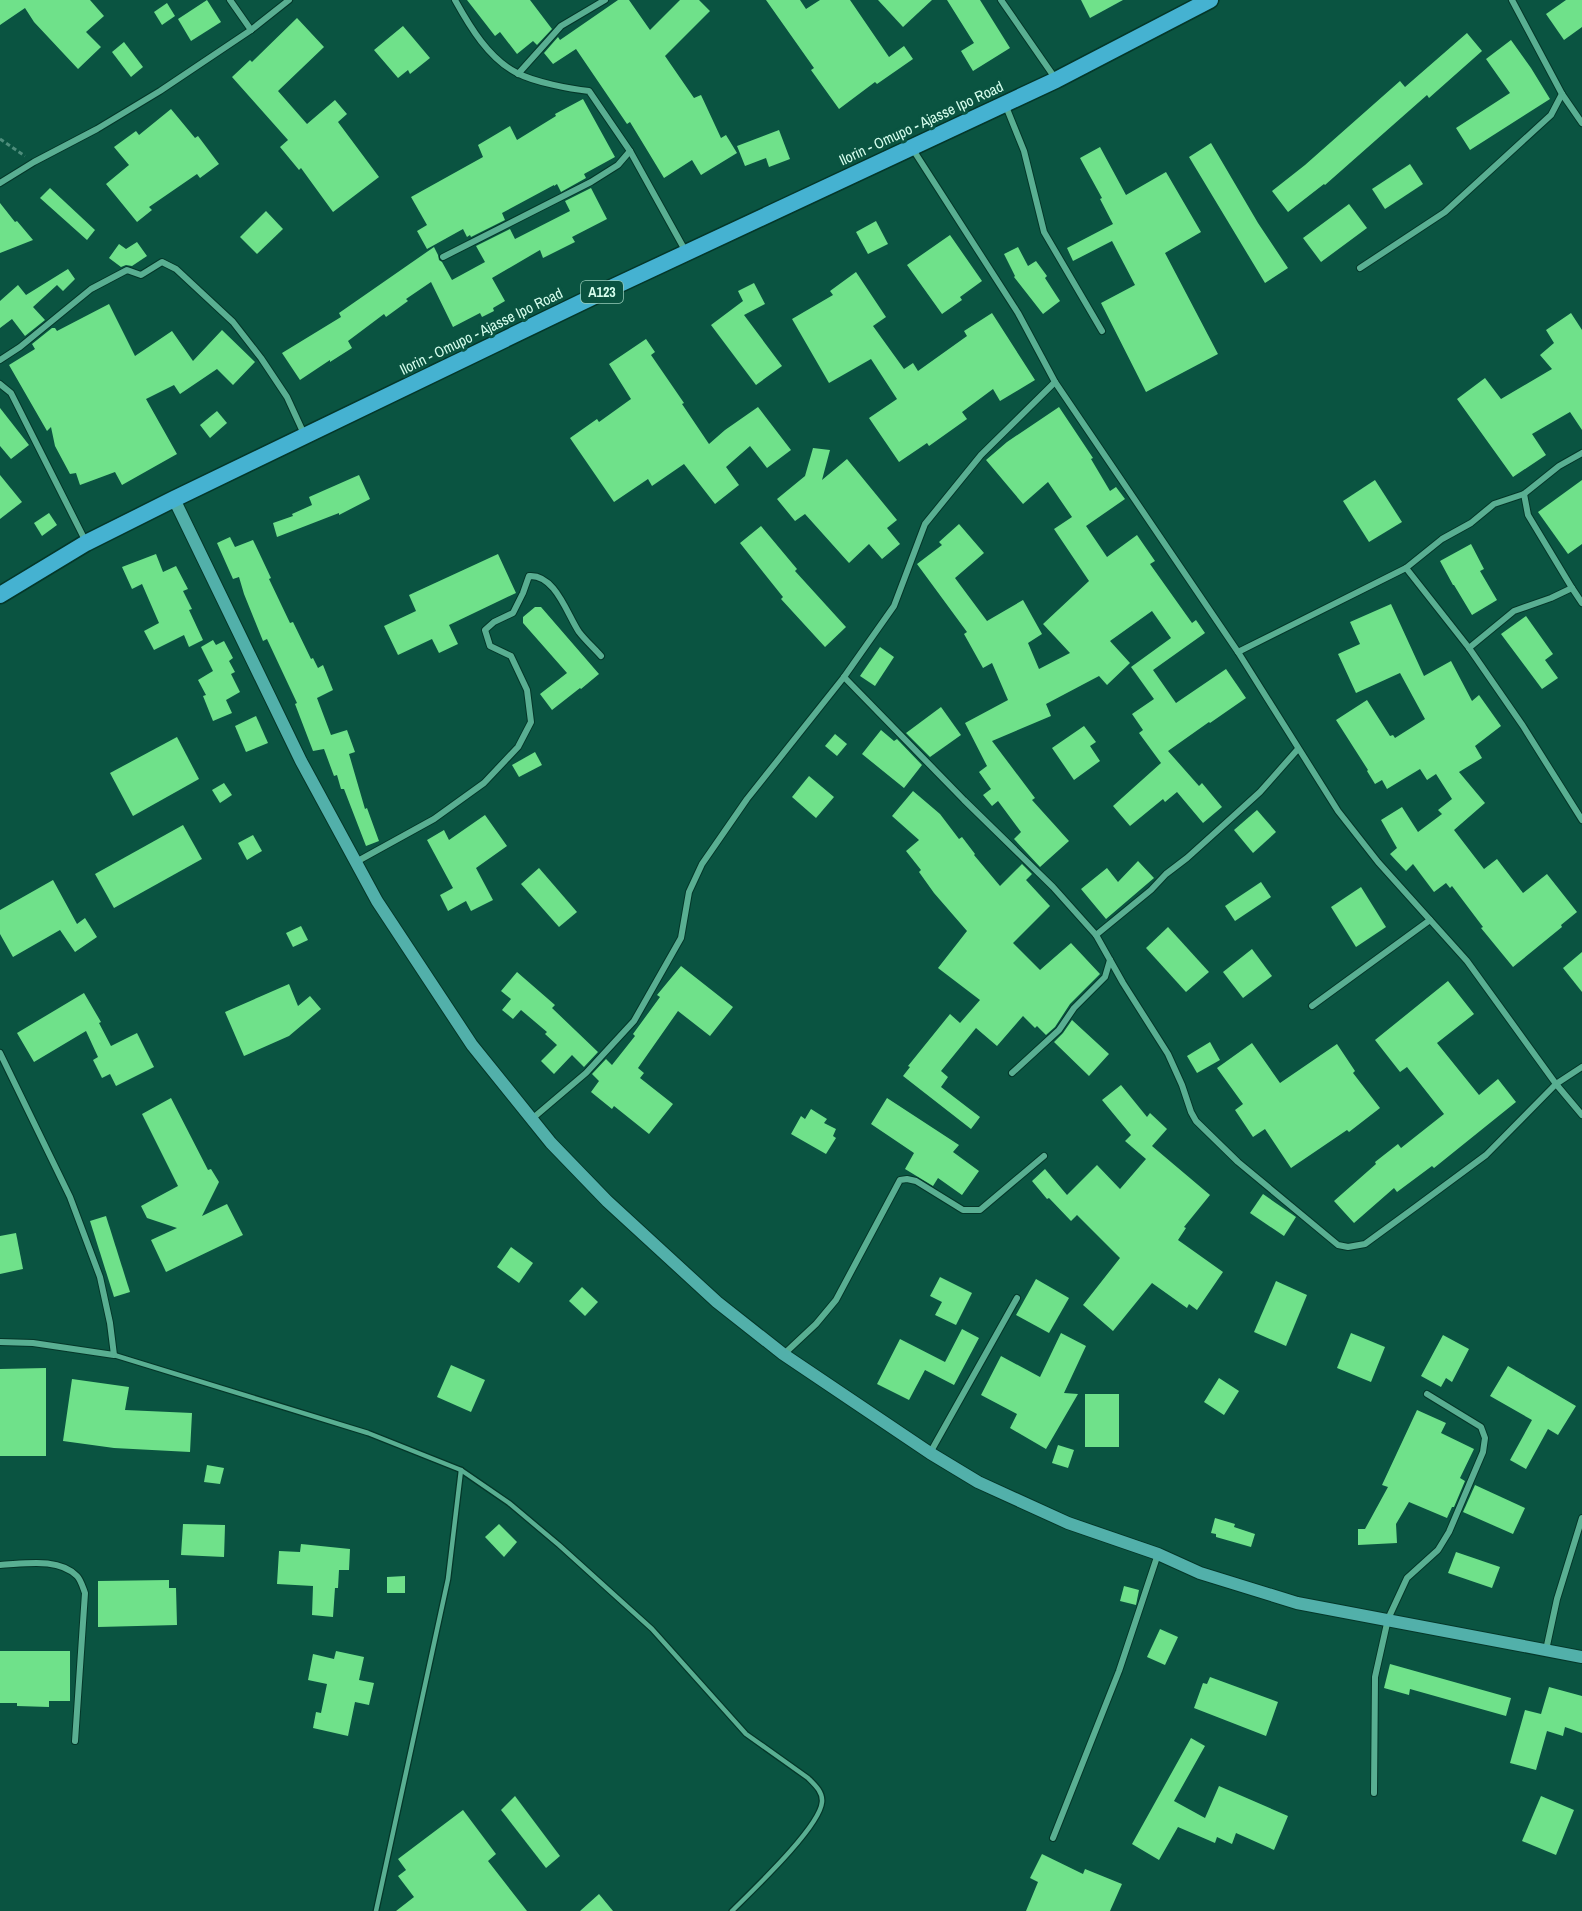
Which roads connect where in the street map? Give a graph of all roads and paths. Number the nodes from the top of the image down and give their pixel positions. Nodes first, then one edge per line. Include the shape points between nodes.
1 (230, 0) edge
2 (289, 0) edge
3 (455, 0) edge
4 (605, 0) edge
5 (1001, 0) edge
6 (1210, 0) edge
7 (1512, 0) edge
8 (251, 30) junction
9 (518, 74) junction
10 (1056, 80) junction
11 (1563, 94) junction
12 (1005, 103) junction
13 (1582, 123) edge
14 (0, 139) edge
15 (911, 147) junction
16 (630, 151) junction
17 (34, 162) junction
18 (0, 183) edge
19 (687, 253) junction
20 (443, 257) dead end
21 (1360, 268) dead end
22 (1102, 331) dead end
23 (0, 360) edge
24 (1055, 382) junction
25 (0, 384) edge
26 (305, 436) junction
27 (1582, 453) edge
28 (1524, 494) junction
29 (174, 499) junction
30 (86, 543) junction
31 (1406, 568) junction
32 (1572, 588) junction
33 (0, 595) edge
34 (1582, 603) edge
35 (1469, 648) junction
36 (1238, 652) junction
37 (601, 656) dead end
38 (844, 677) junction
39 (1298, 749) junction
40 (1582, 807) edge
41 (1575, 810) junction
42 (1582, 820) edge
43 (356, 862) junction
44 (1430, 920) junction
45 (1096, 935) junction
46 (1110, 960) junction
47 (1312, 1006) dead end
48 (0, 1053) edge
49 (1582, 1067) edge
50 (1012, 1073) dead end
51 (1556, 1084) junction
52 (1582, 1115) edge
53 (532, 1118) junction
54 (1044, 1156) dead end
55 (1017, 1298) dead end
56 (0, 1342) edge
57 (783, 1354) junction
58 (114, 1356) junction
59 (1427, 1394) dead end
60 (930, 1453) junction
61 (461, 1470) junction
62 (1582, 1518) edge
63 (1158, 1554) junction
64 (0, 1564) edge
65 (1388, 1619) junction
66 (1546, 1650) junction
67 (1582, 1657) edge
68 (75, 1741) dead end
69 (1374, 1793) dead end
70 (1053, 1838) dead end
71 (376, 1911) edge
72 (732, 1911) edge

1 - 8 street
2 - 8 street
3 - 9 street via 490,51
4 - 9 street via 561,26
5 - 10 street
6 - 10 highway, Ilorin - Omupo - Ajasse Ipo Road / A123
7 - 11 street
8 - 17 street via 160,91
9 - 16 street via 589,91
10 - 12 highway, Ilorin - Omupo - Ajasse Ipo Road / A123
11 - 13 street
11 - 21 street via 1551,115 1445,212
12 - 15 highway, Ilorin - Omupo - Ajasse Ipo Road / A123
12 - 22 street via 1024,151 1044,232
14 - 17 path
15 - 19 highway, Ilorin - Omupo - Ajasse Ipo Road / A123
15 - 24 street via 1018,313
16 - 19 street
16 - 20 street via 618,165 591,182
17 - 18 street
19 - 26 highway, Ilorin - Omupo - Ajasse Ipo Road / A123
23 - 26 street via 91,289 127,270 141,275 162,262 176,269 233,322 287,397
24 - 36 street
24 - 38 street via 981,455 925,524 894,606
25 - 30 street via 11,393
26 - 29 highway, Ilorin - Omupo - Ajasse Ipo Road / A123
27 - 28 street
28 - 31 street via 1494,504
28 - 32 street via 1528,515
29 - 30 highway, Ilorin - Omupo - Ajasse Ipo Road / A123
29 - 43 main road via 301,761
30 - 33 highway, Ilorin - Omupo - Ajasse Ipo Road / A123
31 - 35 street
31 - 36 street
32 - 34 street
32 - 35 street via 1515,611
35 - 41 street
36 - 39 street
37 - 43 street via 580,633 551,584 529,576 513,613 484,630 490,646 511,656 527,690 531,722 518,747 484,783 434,819
38 - 45 street
38 - 53 street via 702,864 689,892 681,938 634,1021 586,1073
39 - 44 street via 1338,811
39 - 45 street via 1244,807
40 - 41 street
41 - 42 street
43 - 53 main road via 377,901 472,1045
44 - 47 street
44 - 51 street via 1467,961
45 - 46 street
46 - 50 street via 1105,977 1074,1008 1059,1030
46 - 51 street via 1168,1054 1196,1121 1238,1162 1338,1245 1365,1244 1486,1155
48 - 58 street via 70,1197 100,1277
49 - 51 street
51 - 52 street
53 - 57 main road via 607,1201 717,1302
54 - 57 street via 980,1209 963,1210 915,1181 900,1180 836,1300
55 - 60 street
56 - 58 street via 33,1343
57 - 60 main road
58 - 61 lane via 368,1432
59 - 65 street via 1481,1427 1485,1438 1483,1452 1449,1532 1438,1550 1407,1578
60 - 63 main road via 978,1482 1068,1523
61 - 71 lane via 448,1579
61 - 72 lane via 559,1545 652,1629 746,1734 817,1786 822,1802 812,1824
62 - 66 street
63 - 65 main road via 1200,1573 1297,1603
63 - 70 street via 1119,1671
64 - 68 street via 47,1564 64,1567 79,1577 85,1593
65 - 66 main road
65 - 69 street via 1375,1677
66 - 67 main road

